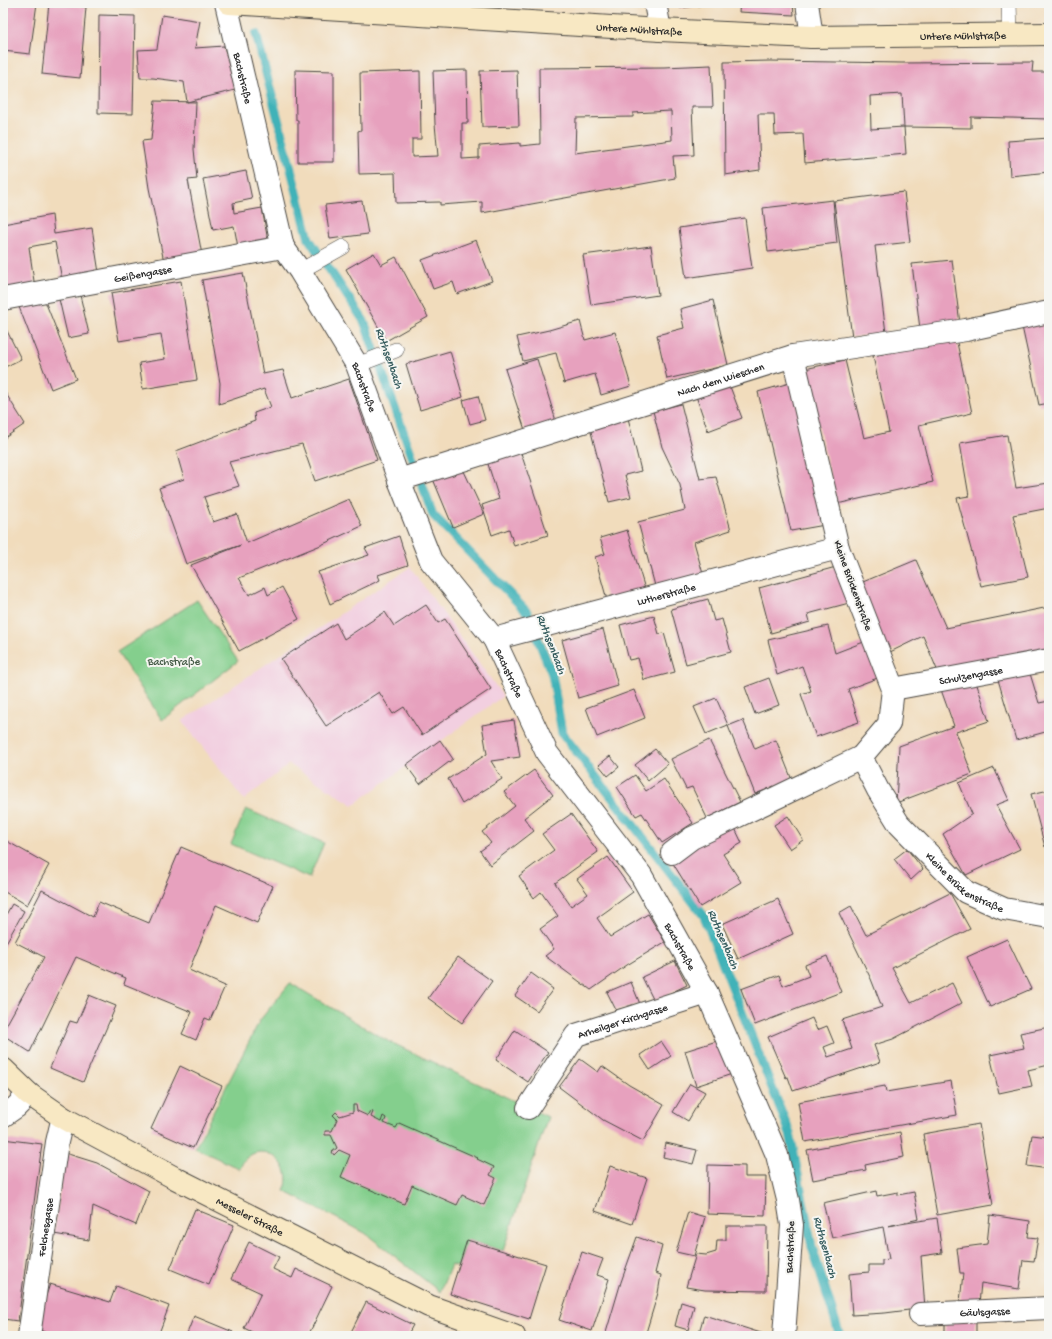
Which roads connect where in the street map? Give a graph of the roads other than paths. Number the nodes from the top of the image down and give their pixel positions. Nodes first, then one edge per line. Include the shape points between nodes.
1 (226, 3) edge
2 (229, 3) edge
3 (655, 3) edge
4 (807, 3) edge
5 (1009, 3) edge
6 (660, 30) junction
7 (1010, 34) junction
8 (1049, 34) edge
9 (812, 37) junction
10 (283, 247) junction
11 (343, 247) dead end
12 (300, 271) junction
13 (3, 299) edge
14 (1049, 312) edge
15 (396, 350) dead end
16 (793, 356) junction
17 (357, 365) junction
18 (399, 480) junction
19 (838, 548) junction
20 (494, 638) junction
21 (1049, 660) edge
22 (893, 689) junction
23 (861, 757) junction
24 (672, 853) dead end
25 (1049, 917) edge
26 (707, 993) junction
27 (3, 1069) edge
28 (29, 1094) junction
29 (528, 1108) dead end
30 (3, 1116) edge
31 (65, 1119) junction
32 (1049, 1308) edge
33 (920, 1314) dead end
34 (29, 1336) edge
35 (514, 1336) edge
36 (784, 1336) edge

1 - 10 street, Bachstraße
2 - 6 street, Untere Mühlstraße
3 - 6 street
4 - 9 street
5 - 7 lane
6 - 9 street, Untere Mühlstraße
7 - 8 street, Untere Mühlstraße
7 - 9 street, Untere Mühlstraße
10 - 12 street, Bachstraße
10 - 13 street, Geißengasse
11 - 12 lane
12 - 17 street, Bachstraße
14 - 16 street, Nach dem Wieschen via 966,330
15 - 17 lane
16 - 18 street, Nach dem Wieschen
16 - 19 street, Kleine Brückenstraße
17 - 18 street, Bachstraße
18 - 20 street, Bachstraße via 431,561
19 - 20 street, Lutherstraße
19 - 22 street, Kleine Brückenstraße
20 - 26 street, Bachstraße via 547,753 642,875
21 - 22 street, Schulzengasse
22 - 23 street, Kleine Brückenstraße via 889,724
23 - 24 street, Kleine Brückenstraße via 692,838
23 - 25 street, Kleine Brückenstraße via 899,824 966,892 1004,909
26 - 29 street, Arheilger Kirchgasse via 576,1035
26 - 36 street, Bachstraße via 777,1155 788,1200 792,1225
27 - 28 street, Messeler Straße
28 - 30 street
28 - 31 street, Messeler Straße
31 - 34 street, Felchesgasse via 61,1125 56,1149
31 - 35 street, Messeler Straße via 175,1178 430,1306
32 - 33 street, Gäulsgasse

